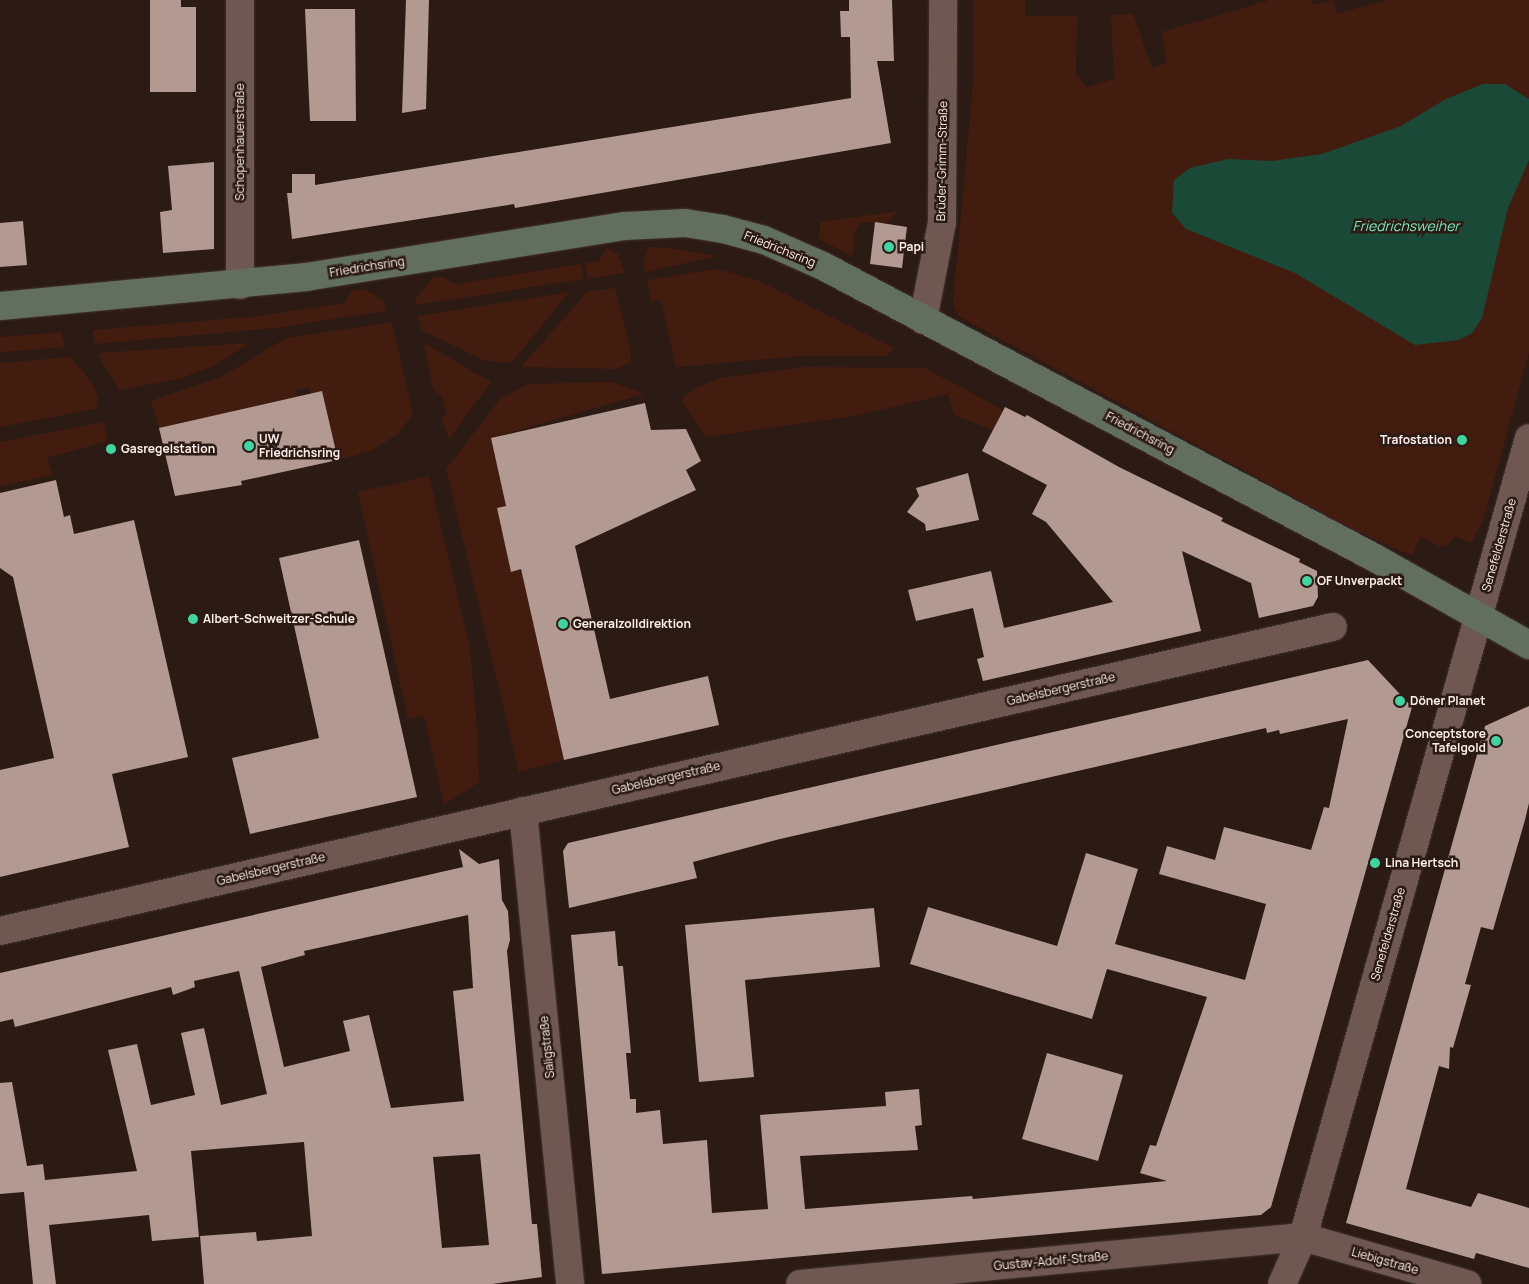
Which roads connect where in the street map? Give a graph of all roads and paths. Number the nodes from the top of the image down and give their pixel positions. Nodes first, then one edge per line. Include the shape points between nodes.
1 (240, 0) edge
2 (943, 0) edge
3 (240, 285) junction
4 (0, 306) edge
5 (923, 320) junction
6 (1529, 438) edge
7 (1525, 472) edge
8 (1477, 616) junction
9 (1333, 627) dead end
10 (1529, 644) edge
11 (523, 811) junction
12 (0, 931) edge
13 (1303, 1237) junction
14 (570, 1284) edge
15 (800, 1284) edge
16 (1282, 1284) edge
17 (1467, 1284) edge

1 - 3 street, Schopenhauerstraße
2 - 5 street, Brüder-Grimm-Straße via 942,222
3 - 4 street, Friedrichsring
3 - 5 street, Friedrichsring via 571,234 685,223 770,242
5 - 8 street, Friedrichsring via 1376,558
6 - 7 street, Senefelderstraße
7 - 8 street, Senefelderstraße
8 - 10 street, Friedrichsring
8 - 13 street, Senefelderstraße
9 - 11 street, Gabelsbergerstraße
11 - 12 street, Gabelsbergerstraße
11 - 14 street, Saligstraße
13 - 15 street, Gustav-Adolf-Straße
13 - 16 street, Senefelderstraße
13 - 17 street, Liebigstraße

